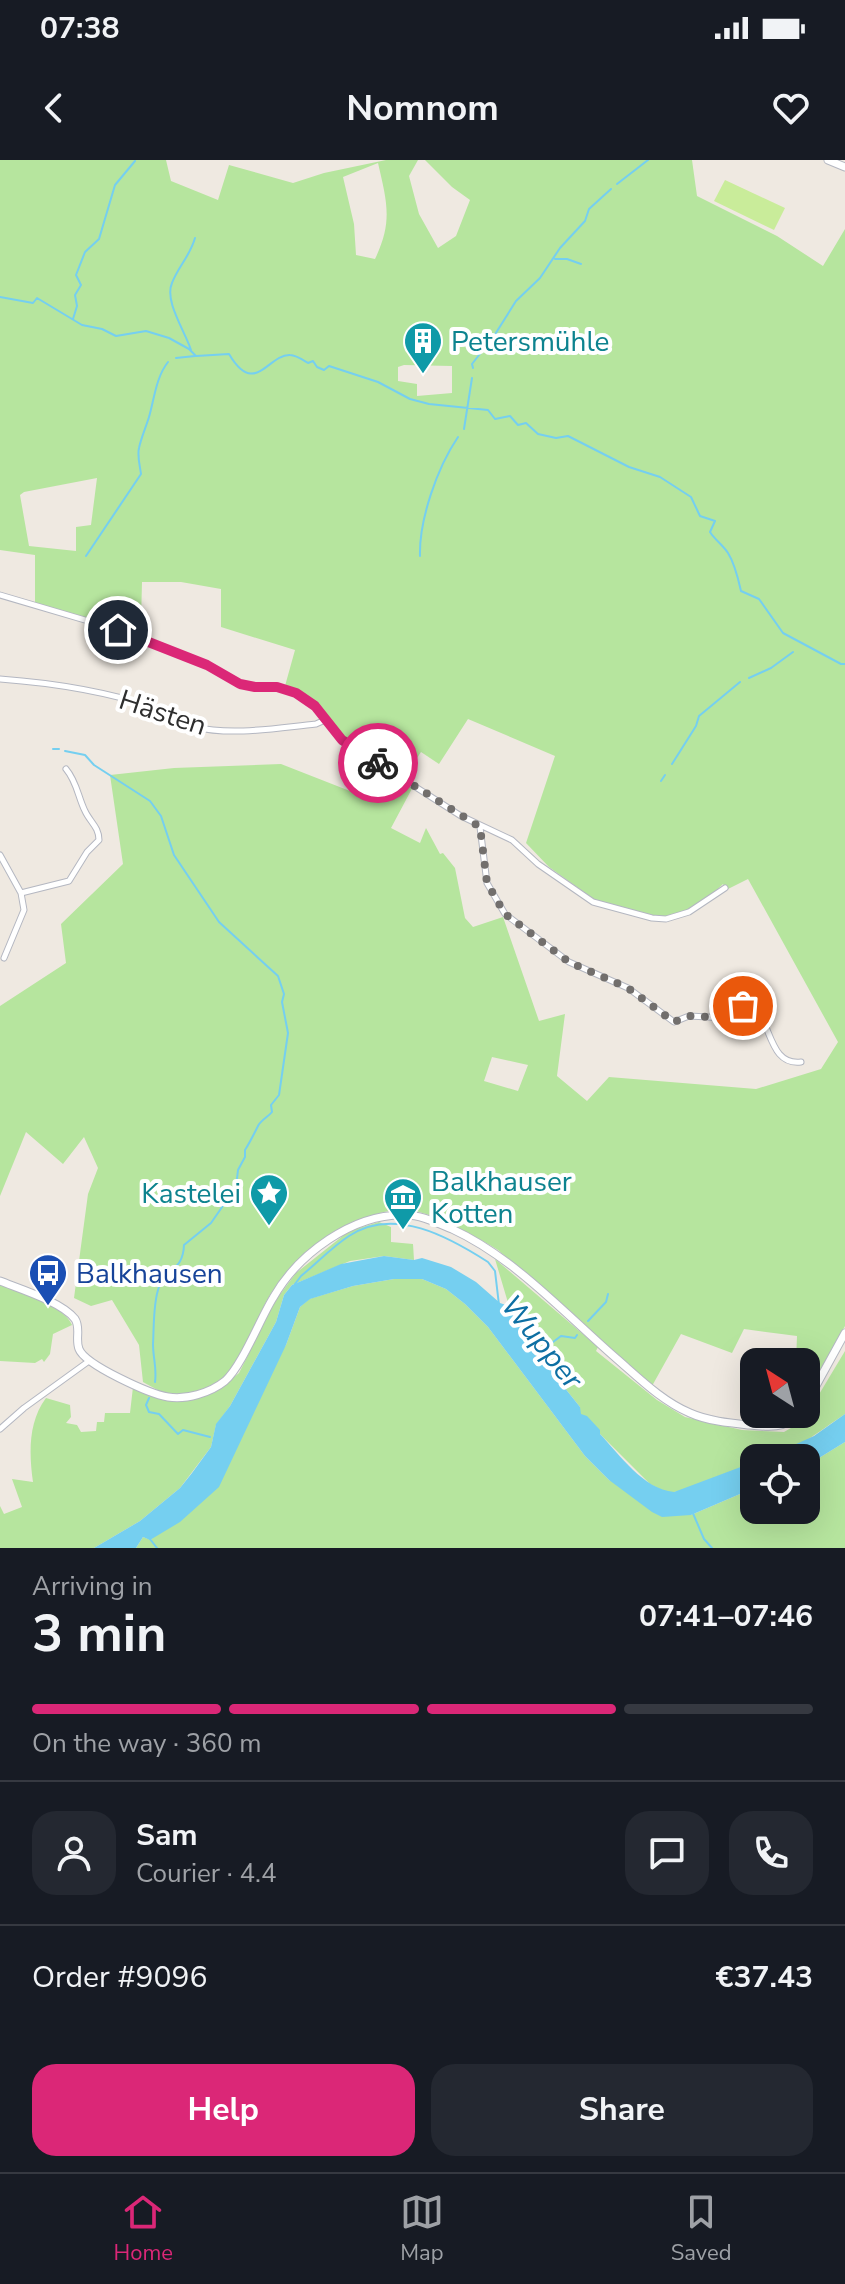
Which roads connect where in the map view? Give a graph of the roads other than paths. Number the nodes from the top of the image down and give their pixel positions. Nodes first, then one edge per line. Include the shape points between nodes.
1 (828, 160) edge
2 (845, 167) edge
3 (0, 595) edge
4 (0, 679) edge
5 (325, 720) junction
6 (66, 769) dead end
7 (480, 827) junction
8 (0, 855) edge
9 (725, 888) dead end
10 (21, 893) junction
11 (4, 958) dead end
12 (801, 1062) dead end
13 (0, 1281) edge
14 (845, 1333) edge
15 (89, 1361) junction
16 (820, 1379) edge
17 (740, 1423) edge
18 (0, 1429) edge

1 - 2 main road
3 - 5 street via 112,628 244,685 289,690
4 - 5 street, Hästen via 102,692 197,728 235,732
5 - 7 street via 342,740
6 - 10 street via 98,831 98,842 69,881
7 - 9 street via 512,840 593,902 623,911 666,919 689,912
7 - 12 street via 492,894 505,914 557,954 628,988 674,1022 689,1016 727,1018 751,1004 768,1026 776,1052
8 - 10 street
10 - 11 street via 24,916
13 - 15 main road via 73,1317 79,1349
14 - 16 main road
15 - 17 main road via 167,1397 214,1387 234,1370 295,1267 349,1227 405,1215 448,1227 495,1253 677,1407
15 - 18 street

